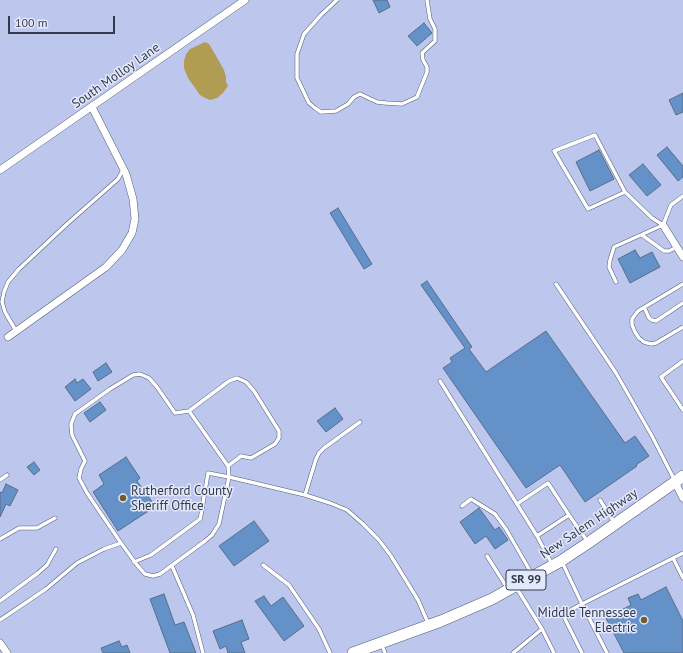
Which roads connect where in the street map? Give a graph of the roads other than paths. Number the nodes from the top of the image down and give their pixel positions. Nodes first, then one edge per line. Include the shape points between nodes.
1 (245, 0) edge
2 (337, 0) edge
3 (427, 0) edge
4 (92, 107) junction
5 (124, 169) junction
6 (0, 170) edge
7 (625, 192) junction
8 (683, 196) edge
9 (663, 225) junction
10 (642, 235) junction
11 (677, 247) junction
12 (683, 257) edge
13 (616, 282) dead end
14 (556, 284) dead end
15 (683, 284) edge
16 (683, 303) edge
17 (644, 307) junction
18 (683, 327) edge
19 (16, 331) junction
20 (8, 337) dead end
21 (683, 361) edge
22 (440, 381) dead end
23 (683, 410) edge
24 (189, 411) junction
25 (360, 422) dead end
26 (228, 466) junction
27 (7, 475) dead end
28 (229, 477) junction
29 (679, 479) edge
30 (0, 480) edge
31 (305, 495) junction
32 (683, 498) edge
33 (600, 500) dead end
34 (517, 504) junction
35 (462, 506) dead end
36 (569, 515) junction
37 (55, 518) dead end
38 (616, 525) junction
39 (537, 536) junction
40 (0, 539) edge
41 (121, 543) junction
42 (588, 543) junction
43 (56, 549) dead end
44 (683, 553) edge
45 (487, 556) dead end
46 (673, 558) junction
47 (134, 562) junction
48 (557, 563) junction
49 (264, 565) dead end
50 (172, 566) junction
51 (533, 577) junction
52 (683, 578) edge
53 (512, 588) junction
54 (0, 601) edge
55 (582, 604) junction
56 (0, 620) edge
57 (429, 626) junction
58 (542, 629) junction
59 (0, 643) edge
60 (384, 648) edge
61 (5, 652) edge
62 (203, 653) edge
63 (330, 653) edge
64 (353, 653) edge
65 (513, 653) edge
66 (554, 653) edge
67 (582, 653) edge
68 (607, 653) edge

1 - 4 street, South Molloy Lane
2 - 3 lane via 304,34 297,54 297,78 309,103 321,112 336,111 360,94 377,102 402,104 417,97 427,72 422,53 435,41 435,29 430,19
4 - 5 street
4 - 6 street, South Molloy Lane
5 - 19 lane via 118,179 67,224 8,282 2,302
5 - 19 street via 134,199 135,219 132,233 122,250 106,268
7 - 7 lane via 595,135 554,151 588,208
7 - 9 lane
8 - 9 lane via 671,205
9 - 10 lane
9 - 11 street
10 - 11 lane via 664,251
10 - 13 lane via 614,247 609,267
11 - 12 street
14 - 29 lane via 616,373
15 - 17 lane
16 - 17 lane via 656,321 649,318
17 - 18 lane via 632,320 635,332 644,342 656,343
19 - 20 street
21 - 23 lane via 661,377
22 - 34 lane
24 - 26 lane
24 - 26 lane via 229,381 237,378 246,382 254,391 279,431 279,438 275,444 251,458 241,456
24 - 41 lane via 175,413 149,378 140,374 133,375 110,389 75,414 71,424 72,435 86,461 80,470 79,478
25 - 31 lane via 319,453
26 - 28 lane
27 - 30 lane
28 - 31 lane
28 - 47 lane via 208,473 200,519 151,555
28 - 50 lane via 219,524 212,535
29 - 32 street
29 - 38 main road, New Salem Highway / SR 99
31 - 57 lane via 347,510 379,540 418,600
33 - 38 lane
34 - 36 lane via 548,483
34 - 39 lane
35 - 51 lane via 471,499 495,514
36 - 39 lane
36 - 42 lane
37 - 40 lane via 37,528 19,528
38 - 42 main road, New Salem Highway / SR 99
39 - 48 lane
41 - 47 lane
41 - 56 lane via 77,563 46,589
42 - 48 main road, New Salem Highway / SR 99
43 - 54 lane via 47,565
44 - 46 lane
45 - 53 lane
46 - 52 lane
46 - 55 lane
47 - 50 lane via 145,574 153,576
48 - 51 main road, New Salem Highway / SR 99
48 - 55 lane
49 - 63 lane via 289,585 318,629
50 - 62 lane via 193,615
51 - 53 main road, New Salem Highway / SR 99
53 - 57 main road, New Salem Highway / SR 99
53 - 58 lane
55 - 67 lane via 565,612 563,616
55 - 68 lane
57 - 60 main road, New Salem Highway / SR 99
58 - 65 lane
58 - 66 lane
59 - 61 street
60 - 64 main road, New Salem Highway / SR 99

